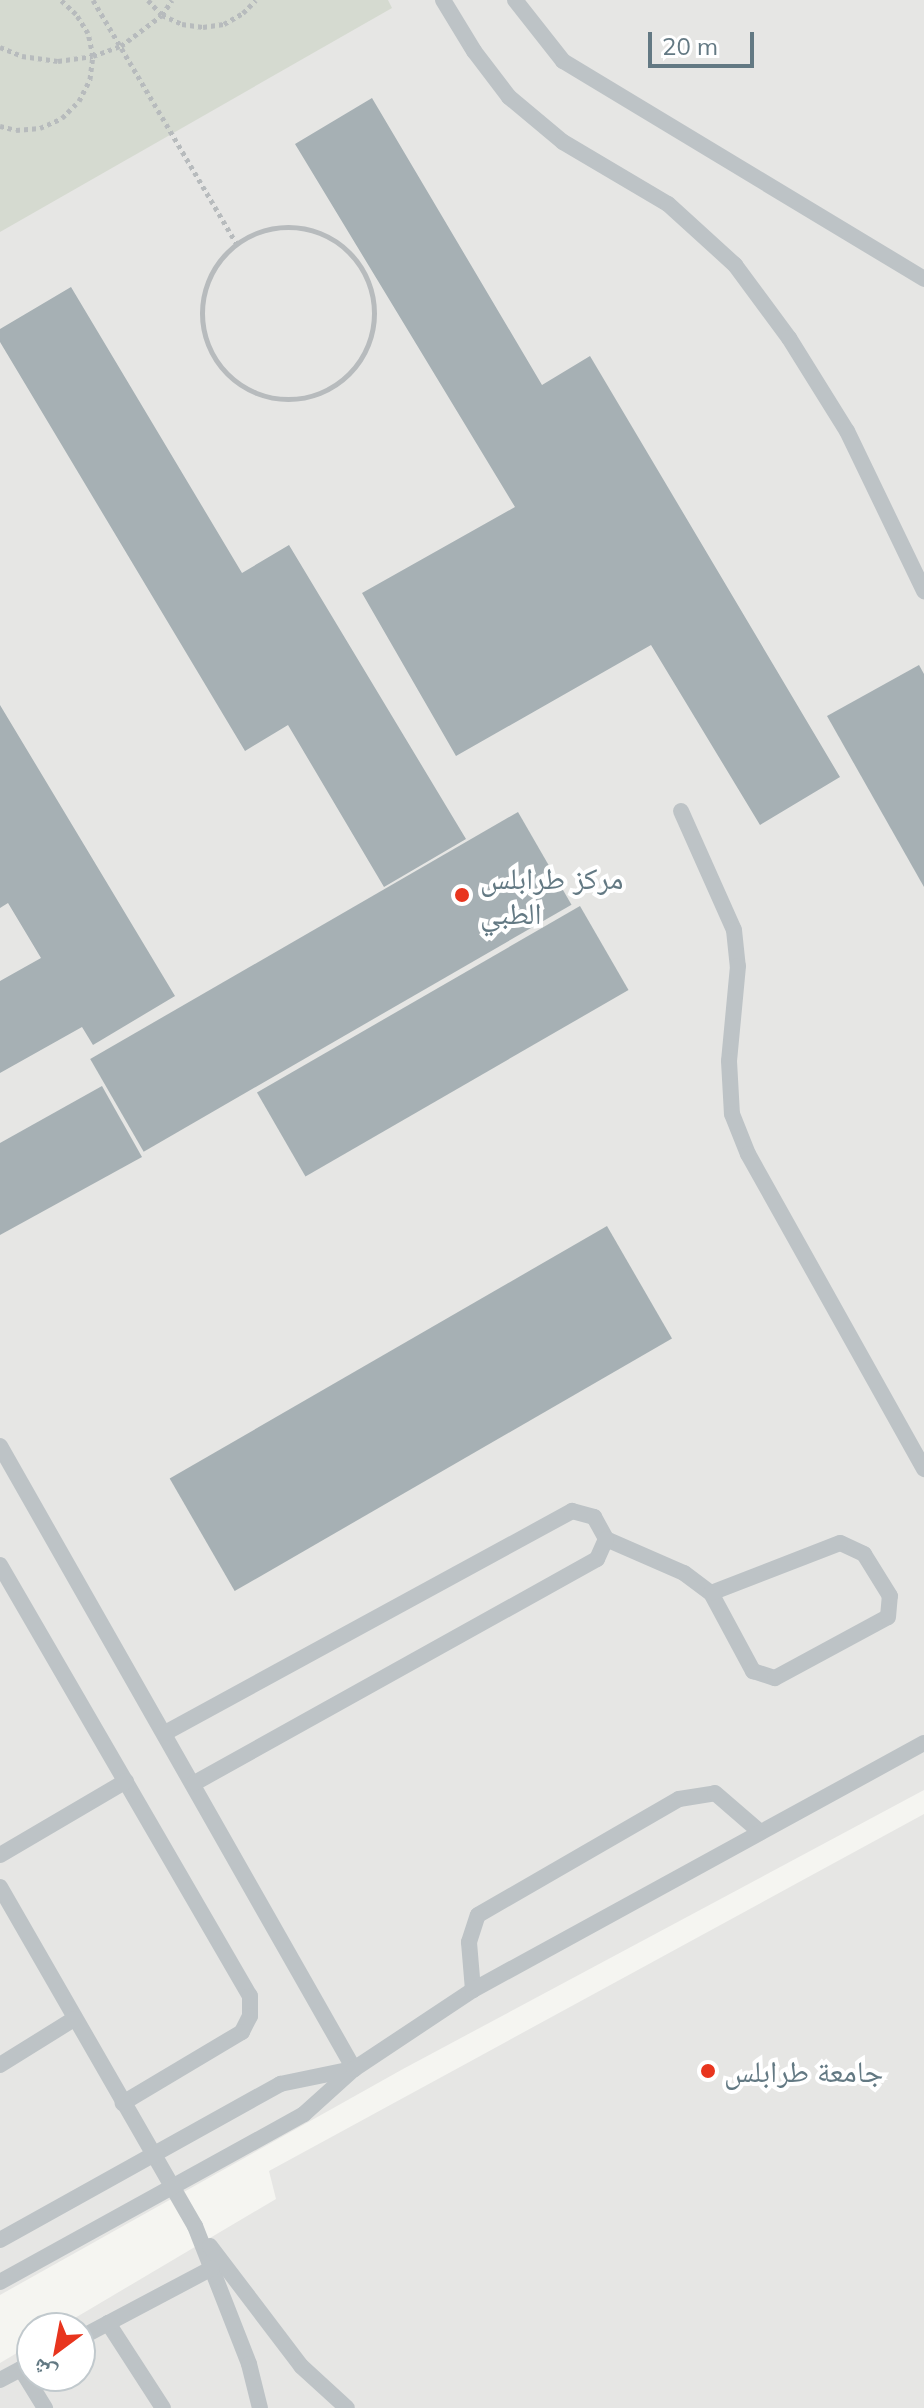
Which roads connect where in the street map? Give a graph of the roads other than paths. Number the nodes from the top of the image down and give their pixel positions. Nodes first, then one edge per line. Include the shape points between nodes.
1 (443, 0) edge
2 (515, 0) edge
3 (924, 279) edge
4 (924, 591) edge
5 (681, 811) dead end
6 (0, 1446) edge
7 (924, 1469) edge
8 (606, 1539) junction
9 (0, 1565) edge
10 (711, 1593) junction
11 (165, 1733) junction
12 (924, 1743) edge
13 (126, 1781) junction
14 (194, 1783) junction
15 (760, 1832) junction
16 (0, 1855) edge
17 (0, 1887) edge
18 (473, 1990) junction
19 (74, 2019) junction
20 (0, 2065) edge
21 (354, 2069) junction
22 (123, 2103) junction
23 (154, 2153) junction
24 (172, 2184) junction
25 (195, 2226) junction
26 (0, 2240) edge
27 (212, 2268) junction
28 (0, 2282) edge
29 (108, 2323) junction
30 (96, 2329) edge
31 (163, 2408) edge
32 (260, 2408) edge
33 (347, 2408) edge

1 - 4 lane via 509,97 563,142 668,204 735,265 847,431
2 - 3 lane via 563,61
5 - 7 lane via 734,930 738,966 729,1061 732,1114 748,1154
6 - 11 lane
8 - 10 lane via 684,1573
8 - 11 lane via 594,1517 572,1511
8 - 14 lane via 597,1559
9 - 13 lane
10 - 10 lane via 753,1671 775,1678 888,1617 890,1596 864,1554 840,1543
11 - 14 lane
12 - 15 lane
13 - 16 lane
13 - 22 lane via 251,2006 247,2024 235,2037
14 - 21 lane
15 - 18 lane
15 - 18 lane via 715,1793 679,1799 478,1915 469,1942
17 - 19 lane
18 - 21 lane
19 - 20 lane
19 - 22 lane
21 - 23 lane via 280,2084
21 - 24 lane via 304,2114
22 - 23 lane
23 - 24 lane
23 - 26 lane
24 - 25 lane
24 - 28 lane
25 - 27 lane
25 - 33 lane via 301,2366
27 - 29 lane
27 - 32 lane
29 - 30 lane
29 - 31 lane

